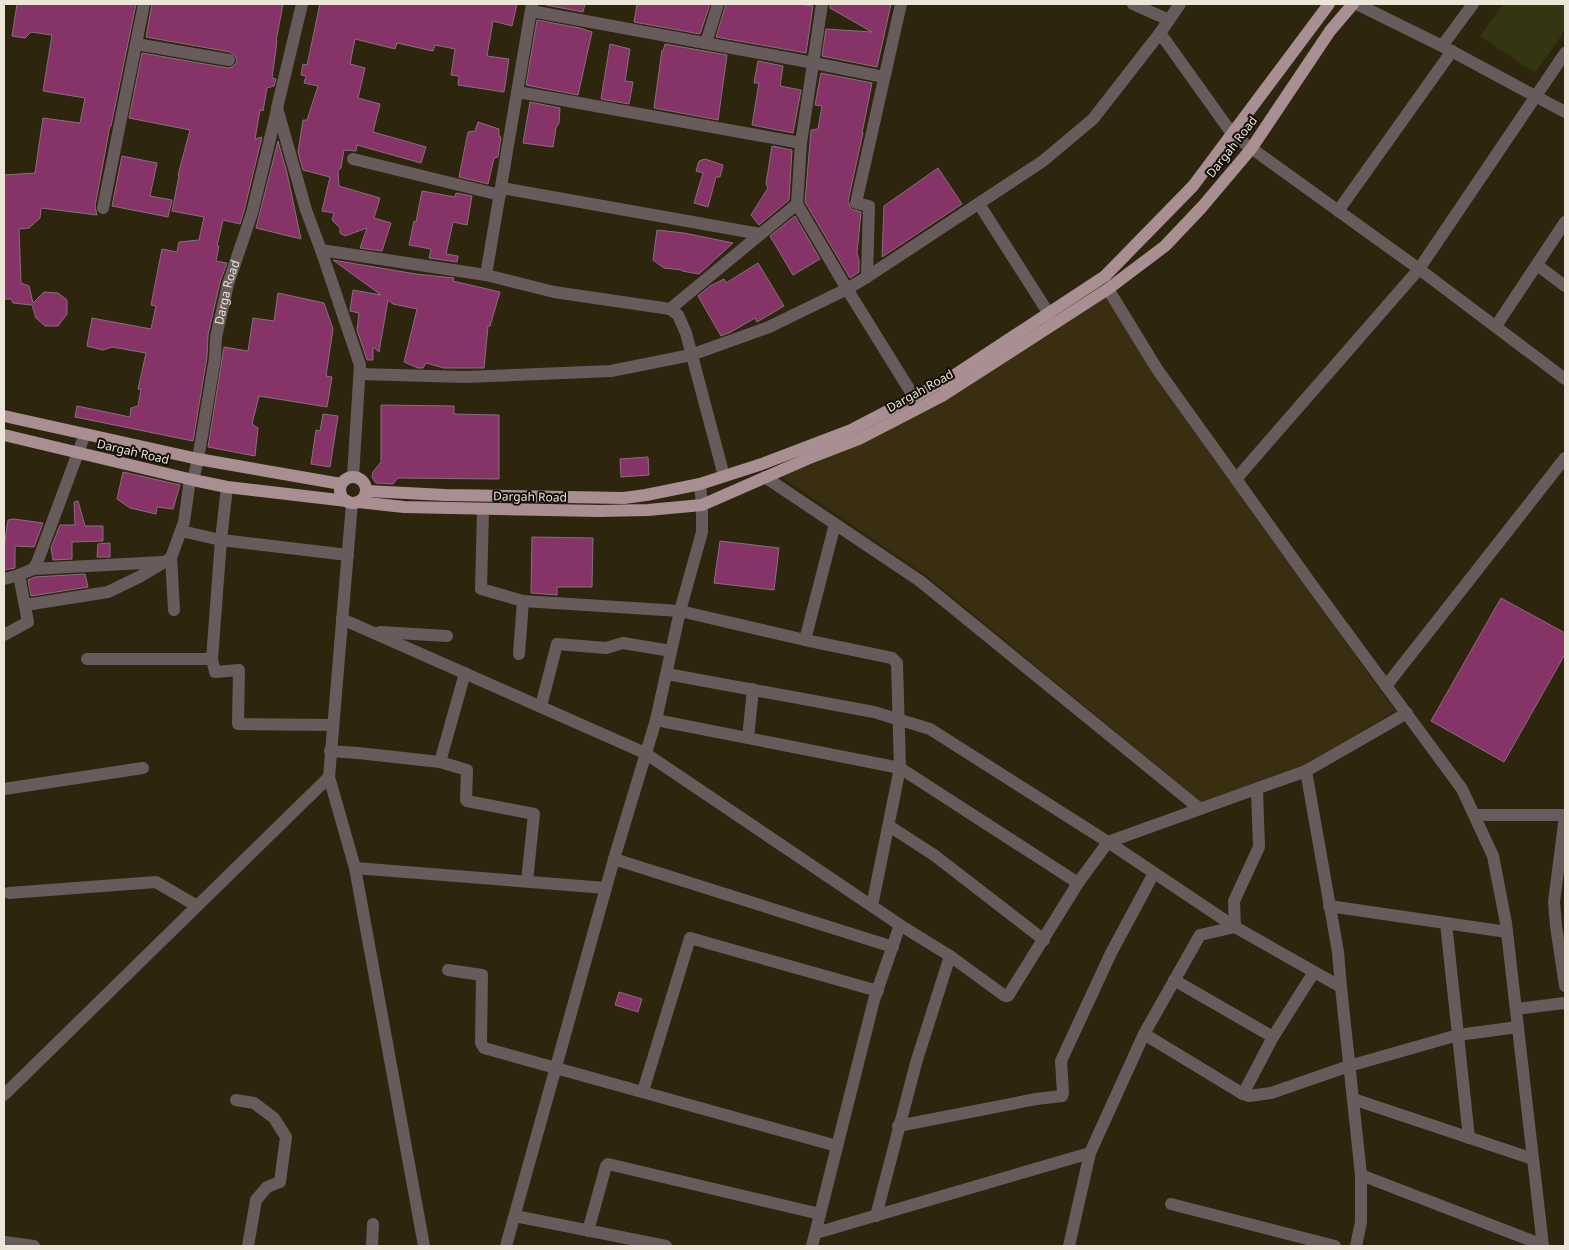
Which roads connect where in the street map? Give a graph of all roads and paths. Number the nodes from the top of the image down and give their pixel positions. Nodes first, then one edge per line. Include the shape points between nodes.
1 (144, 4) edge
2 (302, 4) edge
3 (718, 4) edge
4 (822, 4) edge
5 (901, 4) edge
6 (1134, 4) edge
7 (1180, 4) edge
8 (1329, 4) edge
9 (1352, 4) edge
10 (1357, 4) edge
11 (1472, 4) edge
12 (532, 7) edge
13 (1169, 20) junction
14 (1160, 33) junction
15 (706, 43) junction
16 (136, 44) junction
17 (1447, 48) junction
18 (1565, 53) edge
19 (229, 60) dead end
20 (814, 63) junction
21 (884, 78) junction
22 (518, 92) junction
23 (1537, 97) junction
24 (278, 108) junction
25 (1565, 112) edge
26 (1233, 135) junction
27 (801, 143) junction
28 (1251, 149) junction
29 (353, 159) dead end
30 (501, 191) junction
31 (797, 204) junction
32 (979, 204) junction
33 (103, 208) dead end
34 (1338, 211) junction
35 (1565, 222) edge
36 (760, 234) junction
37 (321, 250) junction
38 (1537, 265) junction
39 (1419, 269) junction
40 (486, 275) junction
41 (867, 277) junction
42 (1565, 286) edge
43 (847, 289) junction
44 (1108, 289) junction
45 (670, 309) junction
46 (1049, 314) junction
47 (1496, 326) junction
48 (691, 355) junction
49 (360, 374) junction
50 (1565, 378) edge
51 (914, 396) junction
52 (4, 416) edge
53 (85, 434) junction
54 (4, 435) edge
55 (78, 453) junction
56 (1565, 458) edge
57 (198, 459) junction
58 (354, 476) junction
59 (724, 476) junction
60 (765, 477) junction
61 (1236, 479) junction
62 (192, 480) junction
63 (341, 484) junction
64 (700, 484) junction
65 (227, 487) junction
66 (367, 491) junction
67 (352, 502) junction
68 (702, 505) junction
69 (483, 510) junction
70 (835, 524) junction
71 (181, 532) junction
72 (221, 540) junction
73 (348, 555) junction
74 (168, 559) junction
75 (33, 569) junction
76 (19, 575) junction
77 (4, 579) edge
78 (523, 601) junction
79 (25, 605) junction
80 (174, 610) dead end
81 (680, 611) junction
82 (342, 619) junction
83 (370, 631) junction
84 (4, 635) edge
85 (447, 636) dead end
86 (805, 640) junction
87 (671, 651) junction
88 (519, 654) dead end
89 (212, 658) junction
90 (87, 659) dead end
91 (465, 672) junction
92 (667, 674) junction
93 (1386, 686) junction
94 (753, 689) junction
95 (541, 706) junction
96 (1407, 714) junction
97 (898, 719) junction
98 (656, 720) junction
99 (333, 725) junction
100 (748, 738) junction
101 (330, 751) junction
102 (645, 752) junction
103 (440, 762) junction
104 (143, 768) dead end
105 (900, 768) junction
106 (1306, 771) junction
107 (329, 778) junction
108 (4, 789) edge
109 (1257, 790) junction
110 (1200, 809) junction
111 (1475, 815) junction
112 (1565, 815) edge
113 (889, 826) junction
114 (1108, 842) junction
115 (614, 859) junction
116 (355, 868) junction
117 (1154, 873) junction
118 (527, 882) junction
119 (1078, 883) junction
120 (606, 888) junction
121 (10, 893) dead end
122 (198, 906) junction
123 (872, 906) junction
124 (1329, 906) junction
125 (1446, 923) junction
126 (900, 925) junction
127 (1235, 927) junction
128 (1507, 932) junction
129 (1044, 940) junction
130 (893, 947) junction
131 (950, 956) junction
132 (448, 970) dead end
133 (1314, 972) junction
134 (1174, 980) junction
135 (1565, 986) edge
136 (1341, 987) junction
137 (878, 991) junction
138 (1565, 1003) edge
139 (1516, 1008) junction
140 (1518, 1027) junction
141 (1144, 1034) junction
142 (1458, 1035) junction
143 (1273, 1037) junction
144 (1349, 1066) junction
145 (557, 1067) junction
146 (643, 1091) junction
147 (1243, 1094) junction
148 (4, 1095) edge
149 (1353, 1099) junction
150 (236, 1100) dead end
151 (898, 1126) junction
152 (1469, 1138) junction
153 (837, 1146) junction
154 (1090, 1153) junction
155 (1533, 1159) junction
156 (1361, 1175) junction
157 (1172, 1204) dead end
158 (820, 1214) junction
159 (515, 1216) junction
160 (876, 1216) junction
161 (373, 1224) dead end
162 (588, 1231) junction
163 (816, 1233) junction
164 (4, 1242) edge
165 (34, 1246) edge
166 (248, 1246) edge
167 (372, 1246) edge
168 (424, 1246) edge
169 (506, 1246) edge
170 (666, 1246) edge
171 (812, 1246) edge
172 (1070, 1246) edge
173 (1335, 1246) edge
174 (1356, 1246) edge
175 (1543, 1246) edge

1 - 16 street
2 - 24 street, Darga Road
3 - 15 street
4 - 20 street
5 - 21 street
6 - 13 street
7 - 13 street
8 - 26 main road, Dargah Road
9 - 28 main road, Dargah Road via 1330,31
10 - 17 street
11 - 17 street
12 - 15 street
12 - 22 street
13 - 14 street
14 - 26 street
14 - 32 street via 1094,119 1043,161
15 - 20 street
16 - 19 street
16 - 33 street
17 - 23 street
17 - 34 street
18 - 23 street
20 - 21 street
20 - 27 street
21 - 41 street via 856,203 869,206
22 - 27 street
22 - 30 street
23 - 25 street
23 - 39 street
24 - 37 street via 306,210
24 - 57 street, Darga Road via 252,213 228,284 216,337
26 - 28 street
26 - 46 main road, Dargah Road via 1193,186 1105,276
27 - 31 street
28 - 34 street
28 - 44 main road, Dargah Road via 1165,246
29 - 30 street
30 - 36 street
30 - 40 street
31 - 36 street
31 - 43 street
32 - 41 street
32 - 46 street
34 - 39 street
35 - 38 street
36 - 45 street
37 - 40 street
37 - 49 street via 360,365
38 - 42 street
38 - 47 street
39 - 47 street
39 - 61 street
40 - 45 street via 554,292
41 - 43 street
43 - 48 street via 769,327
43 - 51 street
44 - 60 main road, Dargah Road via 942,396 860,439
44 - 61 street via 1157,369
45 - 48 street via 678,315 686,332
46 - 51 main road, Dargah Road via 947,380
47 - 50 street
48 - 49 street via 611,371 465,377
48 - 59 street
49 - 58 street
51 - 59 main road, Dargah Road via 851,430
52 - 53 main road, Dargah Road
53 - 55 street
53 - 57 main road, Dargah Road
54 - 55 main road, Dargah Road
55 - 62 main road, Dargah Road
55 - 75 street
56 - 93 street
57 - 62 street, Darga Road
57 - 63 main road, Dargah Road
58 - 63 main road
58 - 66 main road via 363,480
59 - 64 main road, Dargah Road
60 - 68 main road, Dargah Road
60 - 70 street
61 - 93 street
62 - 65 main road, Dargah Road
62 - 71 street, Darga Road
63 - 67 main road via 340,494
64 - 66 main road, Dargah Road via 624,498
64 - 68 street
65 - 67 main road, Dargah Road
65 - 72 street
66 - 67 main road via 365,496
67 - 69 main road, Dargah Road
67 - 73 street
68 - 69 main road, Dargah Road via 648,510
68 - 81 street via 702,532
69 - 78 street via 481,589
70 - 86 street
70 - 110 street via 920,581
71 - 72 street
71 - 74 street, Darga Road
72 - 73 street
72 - 89 street
73 - 82 street
74 - 75 street
74 - 79 street via 108,592
74 - 80 street
75 - 76 street
76 - 77 street
76 - 79 street
78 - 81 street
78 - 88 street
79 - 84 street via 28,622
81 - 86 street
81 - 87 street
82 - 83 street
82 - 99 street
83 - 85 street
83 - 91 street
86 - 97 street via 894,659 897,663
87 - 92 street
87 - 95 street via 623,643 606,648 557,644
89 - 90 street
89 - 99 street via 215,672 240,670 238,724
91 - 95 street
91 - 103 street
92 - 94 street
92 - 98 street
93 - 96 street
94 - 97 street
94 - 100 street
95 - 102 street
96 - 106 street
96 - 111 street via 1462,789
97 - 105 street
97 - 114 street via 930,729
98 - 100 street
98 - 102 street
99 - 101 street
100 - 105 street
101 - 103 street
101 - 107 street
102 - 115 street
102 - 123 street
103 - 118 street via 467,770 466,800 534,814
104 - 108 street
105 - 113 street
105 - 119 street
106 - 109 street
106 - 124 street
107 - 116 street
107 - 122 street
109 - 110 street
109 - 127 street via 1259,847 1234,902
110 - 114 street
111 - 112 street
111 - 128 street via 1493,856
112 - 135 street via 1554,902
113 - 123 street
113 - 129 street via 934,855
114 - 117 street
114 - 119 street
115 - 120 street
115 - 130 street
116 - 118 street
116 - 168 street
117 - 127 street
117 - 151 street via 1111,953 1061,1061 1062,1096
118 - 120 street
119 - 129 street
120 - 145 street
121 - 122 street via 156,882
122 - 148 street
123 - 126 street
124 - 125 street
124 - 136 street
125 - 128 street
125 - 142 street
126 - 130 street
126 - 131 street
127 - 133 street
127 - 134 street via 1200,935
128 - 139 street
129 - 131 street via 1010,995 1006,996
130 - 137 street
131 - 151 street
132 - 145 street via 482,975 483,1047
133 - 136 street
133 - 143 street
134 - 141 street
134 - 143 street
136 - 144 street
137 - 146 street via 690,938
137 - 153 street
138 - 139 street
139 - 140 street
140 - 142 street
140 - 155 street
141 - 147 street
141 - 154 street
142 - 144 street
142 - 152 street
143 - 147 street
144 - 147 street via 1271,1094
144 - 149 street
145 - 146 street
145 - 159 street
146 - 153 street
149 - 152 street
149 - 156 street
150 - 166 street via 254,1103 274,1118 286,1137 280,1182 266,1187 256,1200
151 - 160 street
152 - 155 street
153 - 158 street
154 - 160 street
154 - 172 street
155 - 175 street
156 - 174 street via 1361,1222
156 - 175 street
157 - 173 street
158 - 162 street via 608,1164
158 - 163 street
159 - 162 street
159 - 169 street
160 - 163 street
161 - 167 street
162 - 170 street
163 - 171 street
164 - 165 street

